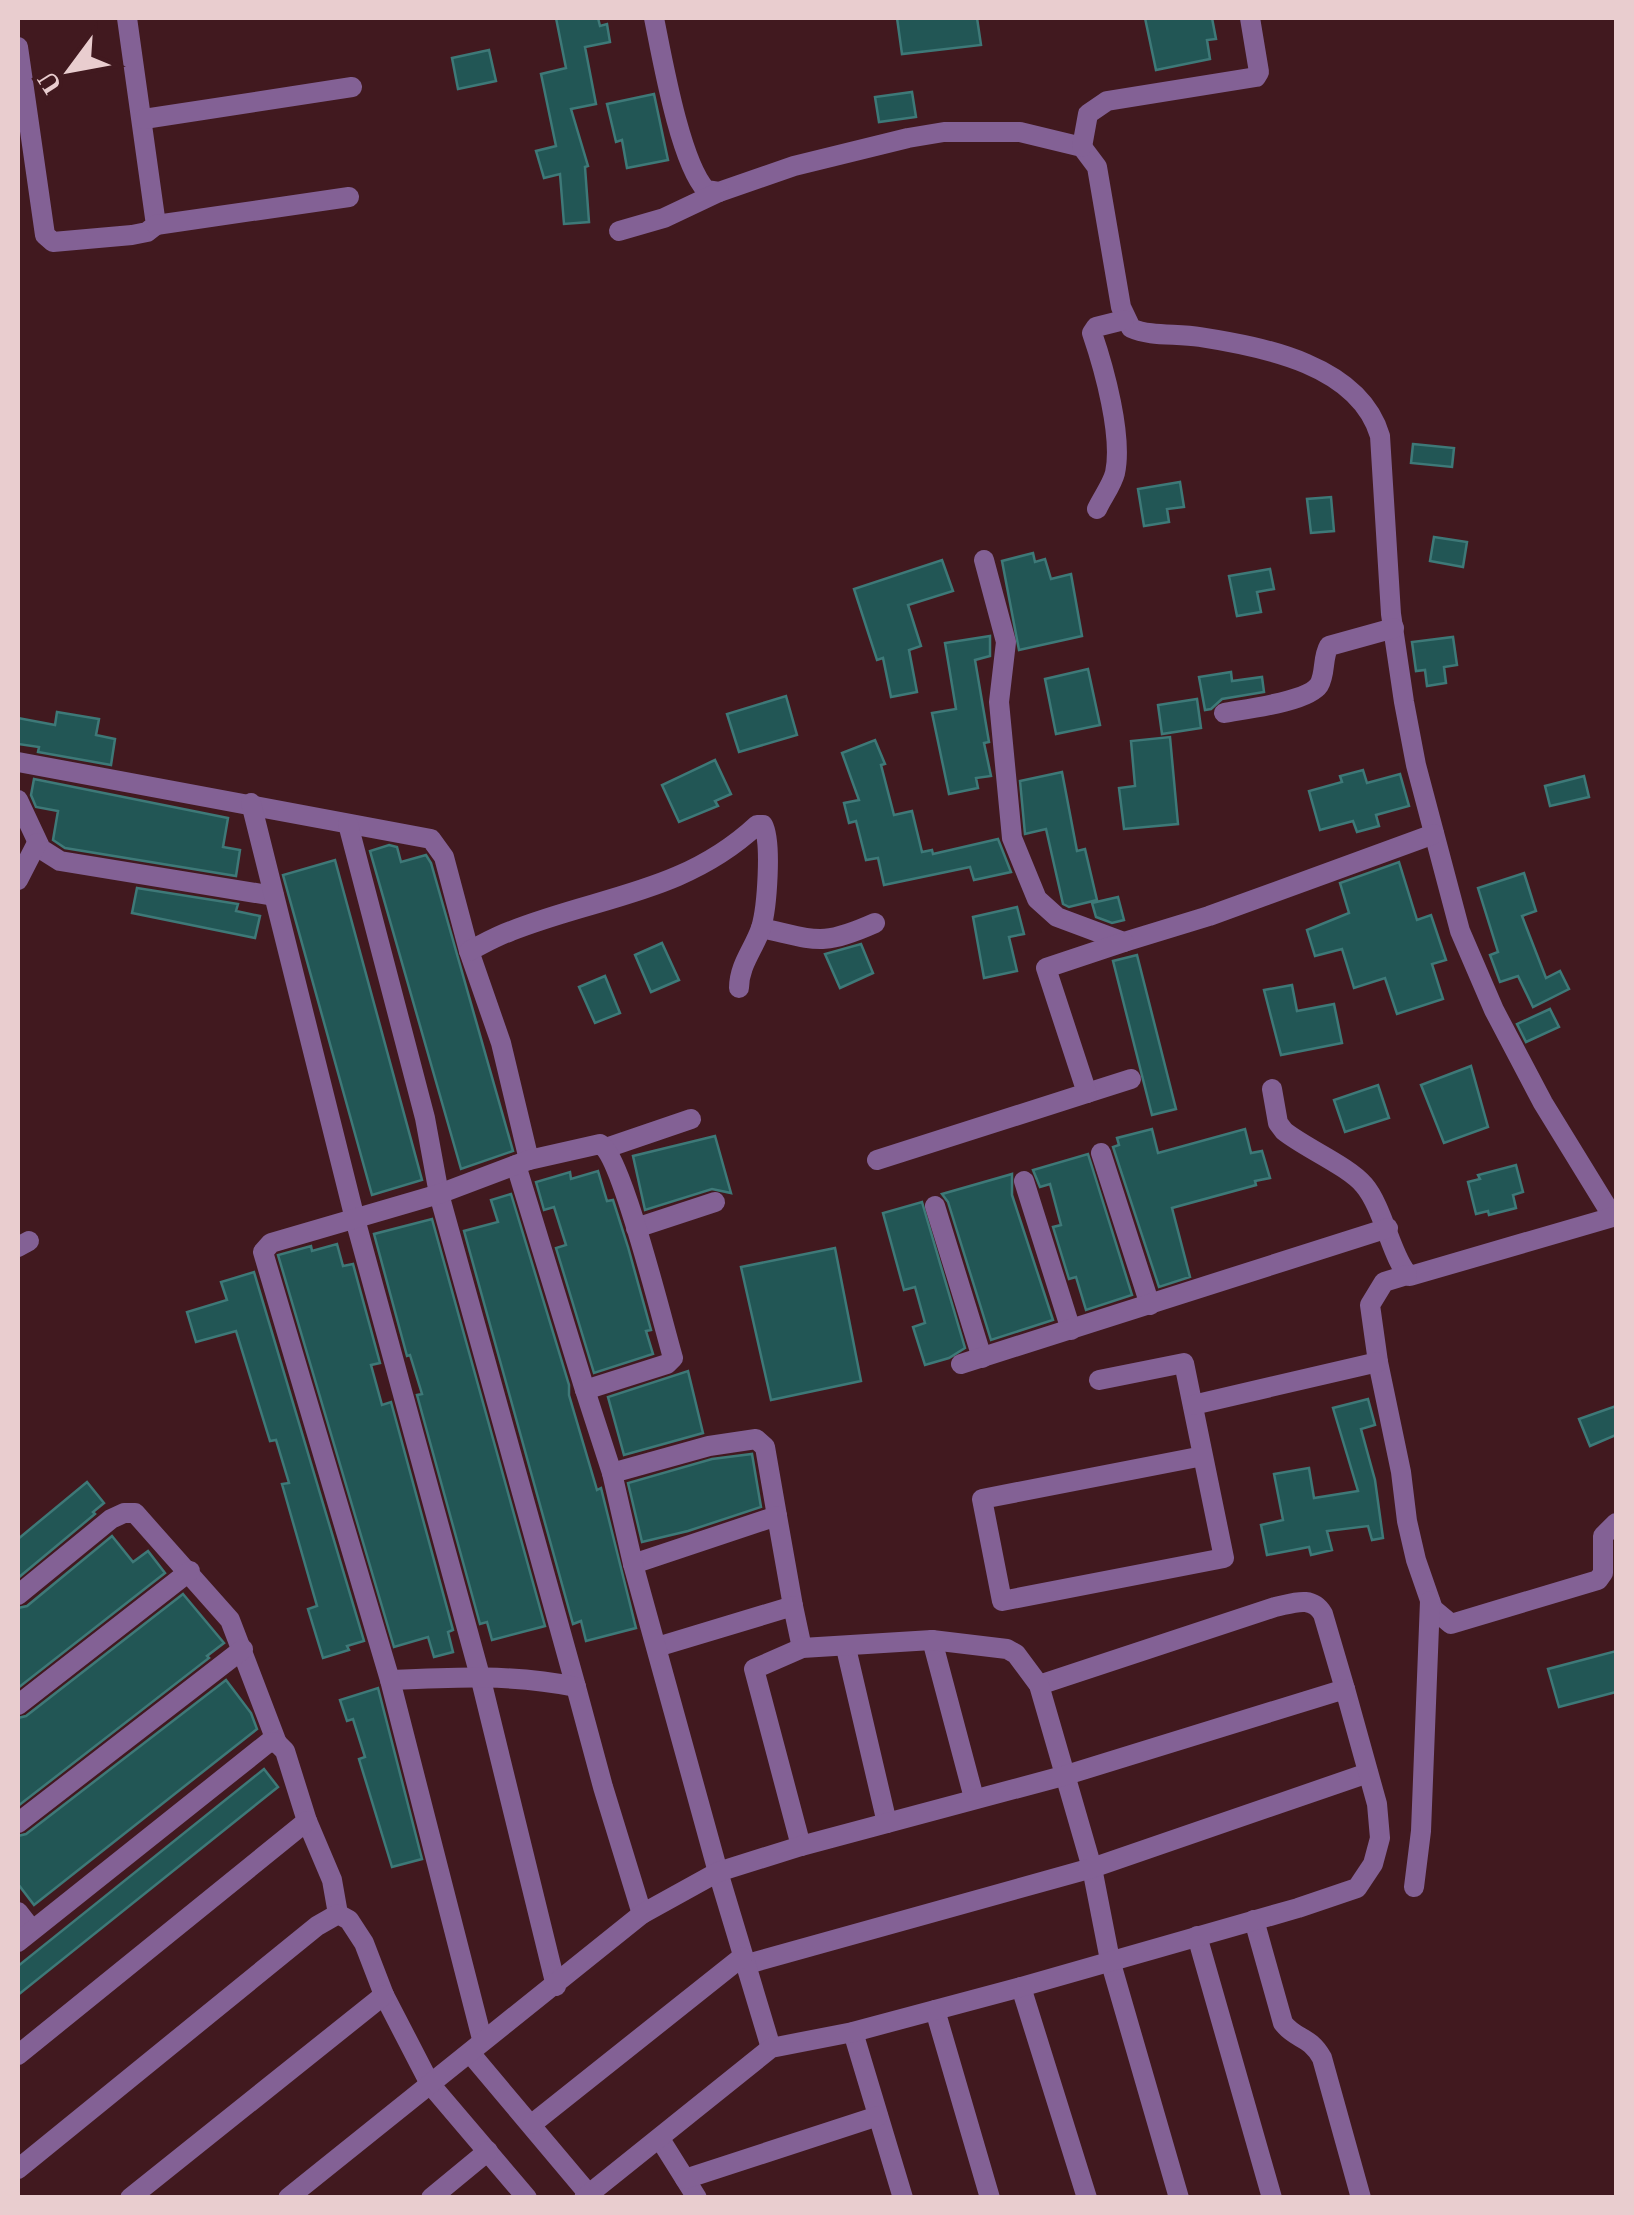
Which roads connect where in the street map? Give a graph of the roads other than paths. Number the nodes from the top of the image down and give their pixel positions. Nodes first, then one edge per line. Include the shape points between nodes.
1 (127, 18) edge
2 (654, 18) edge
3 (1250, 18) edge
4 (18, 47) edge
5 (352, 86) dead end
6 (144, 119) junction
7 (1082, 147) junction
8 (719, 192) junction
9 (349, 197) dead end
10 (156, 225) junction
11 (619, 231) dead end
12 (1124, 320) junction
13 (1097, 508) dead end
14 (984, 560) dead end
15 (1394, 628) junction
16 (1224, 713) dead end
17 (18, 762) edge
18 (18, 800) edge
19 (250, 804) junction
20 (348, 824) junction
21 (1434, 834) junction
22 (37, 843) junction
23 (18, 880) edge
24 (274, 896) junction
25 (875, 922) dead end
26 (761, 928) junction
27 (1124, 942) junction
28 (469, 950) junction
29 (739, 988) dead end
30 (1131, 1079) dead end
31 (1272, 1089) dead end
32 (1086, 1093) junction
33 (691, 1118) dead end
34 (606, 1148) junction
35 (1102, 1154) dead end
36 (877, 1160) dead end
37 (523, 1162) junction
38 (1024, 1181) dead end
39 (439, 1194) junction
40 (715, 1202) dead end
41 (935, 1206) dead end
42 (1615, 1216) edge
43 (355, 1219) junction
44 (636, 1228) junction
45 (1388, 1228) junction
46 (1407, 1274) junction
47 (1150, 1305) junction
48 (1071, 1330) junction
49 (982, 1358) junction
50 (1378, 1362) junction
51 (962, 1364) dead end
52 (1100, 1380) dead end
53 (585, 1390) junction
54 (1193, 1404) junction
55 (1203, 1456) junction
56 (612, 1473) junction
57 (777, 1516) junction
58 (1616, 1522) edge
59 (633, 1564) junction
60 (190, 1571) junction
61 (18, 1596) edge
62 (1430, 1599) junction
63 (793, 1606) junction
64 (932, 1640) junction
65 (657, 1647) junction
66 (802, 1648) junction
67 (846, 1648) junction
68 (243, 1649) junction
69 (480, 1676) junction
70 (390, 1680) junction
71 (1039, 1685) junction
72 (576, 1686) junction
73 (1346, 1689) junction
74 (18, 1706) edge
75 (276, 1743) junction
76 (1368, 1773) junction
77 (1063, 1776) junction
78 (974, 1798) junction
79 (307, 1821) junction
80 (18, 1823) edge
81 (887, 1823) junction
82 (802, 1846) junction
83 (1092, 1868) junction
84 (718, 1872) junction
85 (1414, 1887) dead end
86 (18, 1912) edge
87 (338, 1914) junction
88 (642, 1914) junction
89 (1254, 1920) junction
90 (25, 1936) edge
91 (1197, 1936) junction
92 (1110, 1960) junction
93 (743, 1961) junction
94 (556, 1986) junction
95 (1021, 1987) junction
96 (384, 1996) junction
97 (935, 2010) junction
98 (853, 2032) junction
99 (771, 2048) junction
100 (472, 2050) junction
101 (18, 2055) edge
102 (433, 2082) junction
103 (878, 2116) junction
104 (532, 2124) junction
105 (660, 2138) junction
106 (488, 2151) junction
107 (18, 2169) edge
108 (685, 2179) junction
109 (588, 2196) edge
110 (130, 2198) edge
111 (288, 2198) edge
112 (430, 2198) edge
113 (527, 2198) edge
114 (697, 2198) edge
115 (903, 2198) edge
116 (990, 2198) edge
117 (1087, 2198) edge
118 (1179, 2198) edge
119 (1272, 2198) edge
120 (1361, 2198) edge

1 - 6 street
2 - 8 street via 695,173 706,190
3 - 7 street via 1256,77 1107,101 1088,114
4 - 10 street via 48,238 132,235
5 - 6 street
6 - 10 street
7 - 8 street via 1020,132 944,132 794,166
7 - 12 street via 1097,167
8 - 11 street
9 - 10 street
12 - 13 street via 1092,333 1114,435 1115,474
12 - 15 street via 1137,331 1199,337 1296,361 1359,396 1380,436
14 - 27 street via 1006,642 1000,727 1016,851 1048,910
15 - 16 street via 1328,646 1320,684 1308,696
15 - 21 street
17 - 19 street
18 - 22 street
19 - 20 street
19 - 24 street
20 - 28 street via 424,836 436,844
20 - 39 street
21 - 27 street
21 - 42 street via 1460,931 1494,1010
22 - 23 street
22 - 24 street via 60,861
24 - 43 street
25 - 26 street via 824,942
26 - 28 street via 768,848 763,825 757,825 702,867
26 - 29 street
27 - 32 street via 1046,968
28 - 37 street via 501,1043
30 - 32 street
31 - 45 street via 1281,1128 1362,1182
32 - 36 street
33 - 34 street
34 - 37 street
34 - 44 street
35 - 47 street
37 - 39 street
37 - 53 street
38 - 48 street
39 - 43 street
39 - 72 street
40 - 44 street
41 - 49 street
42 - 46 street
43 - 69 street
43 - 70 street via 271,1243 263,1257
44 - 53 street via 672,1360
45 - 46 street
45 - 47 street
46 - 50 street via 1384,1282 1370,1305
47 - 48 street
48 - 49 street
49 - 51 street
50 - 54 street
50 - 62 street via 1407,1521
52 - 54 street via 1184,1363
53 - 56 street
54 - 55 street
55 - 55 street via 1224,1558 1002,1601 982,1500
56 - 57 street via 756,1438 765,1447
56 - 59 street
57 - 59 street
57 - 63 street
58 - 62 street via 1603,1536 1603,1572 1596,1582 1452,1624
59 - 65 street
60 - 61 street via 135,1513 124,1513
60 - 68 street via 230,1620
60 - 74 street
62 - 85 street
63 - 65 street
63 - 66 street
64 - 67 street
64 - 71 street via 1014,1652
64 - 78 street
65 - 84 street
66 - 67 street
66 - 82 street via 759,1664 754,1676
67 - 81 street
68 - 75 street
68 - 80 street
69 - 70 street
69 - 72 street
69 - 94 street
70 - 100 street
71 - 73 street via 1275,1607 1310,1602 1323,1614
71 - 77 street
72 - 88 street
73 - 76 street
73 - 77 street
75 - 79 street
75 - 90 street via 269,1742
76 - 83 street
76 - 89 street via 1380,1838 1361,1884
77 - 78 street
77 - 83 street
78 - 81 street
79 - 87 street via 332,1880
79 - 101 street
81 - 82 street
82 - 84 street
83 - 92 street
83 - 93 street
84 - 88 street
84 - 93 street
86 - 90 street
87 - 96 street via 364,1942
87 - 107 street
88 - 94 street
89 - 91 street
89 - 120 street via 1283,2022 1310,2040 1322,2058
91 - 92 street
91 - 119 street
92 - 95 street
92 - 118 street
93 - 99 street
93 - 104 street
94 - 100 street
95 - 97 street
95 - 117 street
96 - 102 street
96 - 110 street
97 - 98 street
97 - 116 street
98 - 99 street
98 - 103 street
99 - 105 street
100 - 102 street
100 - 104 street
102 - 106 street
102 - 111 street
103 - 108 street
103 - 115 street
104 - 109 street
105 - 108 street
105 - 109 street
106 - 112 street
106 - 113 street
108 - 114 street

